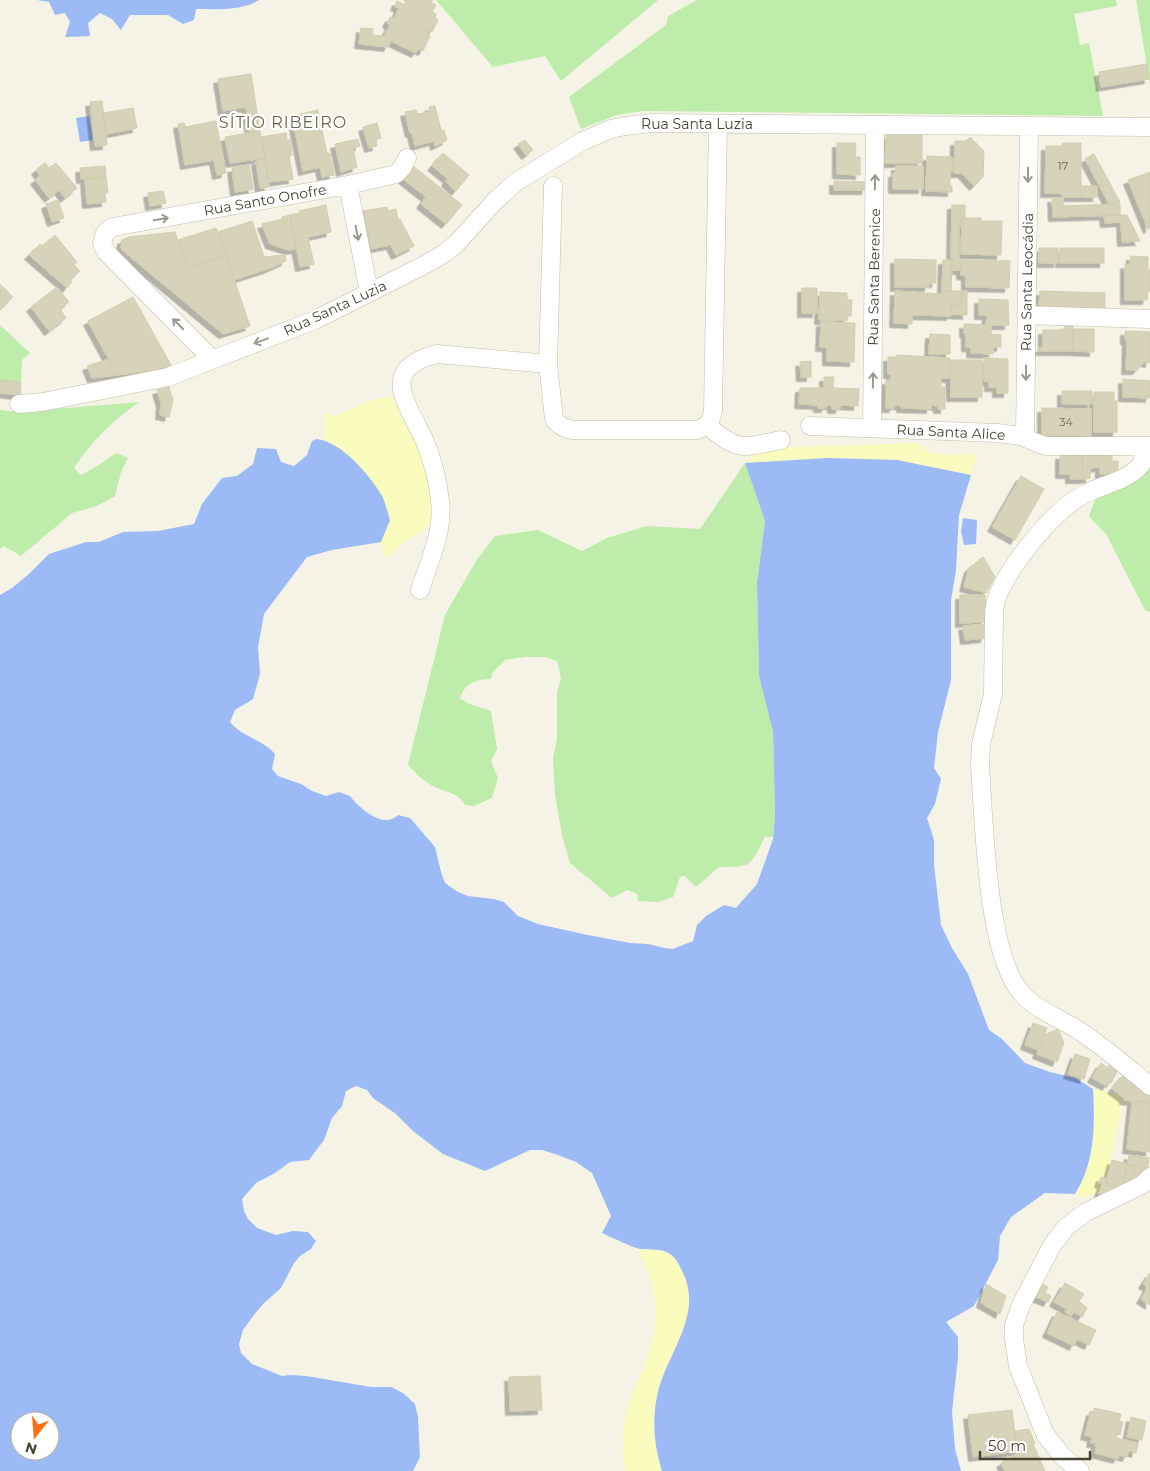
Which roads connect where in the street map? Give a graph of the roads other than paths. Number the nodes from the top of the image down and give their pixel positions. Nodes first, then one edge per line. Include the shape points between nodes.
1 (718, 124) junction
2 (876, 125) junction
3 (1029, 126) junction
4 (1150, 127) edge
5 (407, 158) dead end
6 (348, 185) junction
7 (553, 186) dead end
8 (369, 292) junction
9 (1026, 315) junction
10 (1150, 318) edge
11 (212, 359) junction
12 (548, 364) junction
13 (19, 404) dead end
14 (707, 426) junction
15 (810, 426) dead end
16 (872, 428) junction
17 (1025, 438) junction
18 (781, 440) dead end
19 (1147, 446) edge
20 (420, 590) dead end
21 (1150, 1086) edge
22 (1150, 1177) edge
23 (1080, 1471) edge

1 - 2 street, Rua Santa Luzia
1 - 8 street, Rua Santa Luzia via 639,124 611,129 582,141 516,182 446,253
1 - 14 street via 712,418
2 - 3 street, Rua Santa Luzia
16 -> 2 street, Rua Santa Berenice
3 - 4 street, Rua Santa Luzia
3 -> 9 street, Rua Santa Leocádia
5 - 6 street, Rua Santo Onofre via 396,174
6 -> 8 street
11 -> 6 street, Rua Santo Onofre via 106,252 103,248 105,233 113,227
7 - 12 street
8 -> 11 street, Rua Santa Luzia via 315,320
9 - 10 street
9 -> 17 street, Rua Santa Leocádia
11 - 13 street, Rua Santa Luzia via 154,381
12 - 14 street via 554,419 564,428 697,430
12 - 20 street via 438,354 418,360 405,372 401,382 402,394 433,464 440,502 438,534
14 - 18 street via 739,446
15 - 16 street, Rua Santa Alice
16 - 17 street, Rua Santa Alice via 981,432
17 - 19 street, Rua Santa Alice via 1045,446
19 - 21 street via 1139,467 1115,482 1080,496 1059,513 1030,545 1001,588 994,607 993,694 980,764 992,906 1014,983 1032,1003 1095,1042
22 - 23 street via 1142,1185 1086,1212 1066,1227 1051,1247 1014,1325 1018,1366 1045,1434 1062,1456

